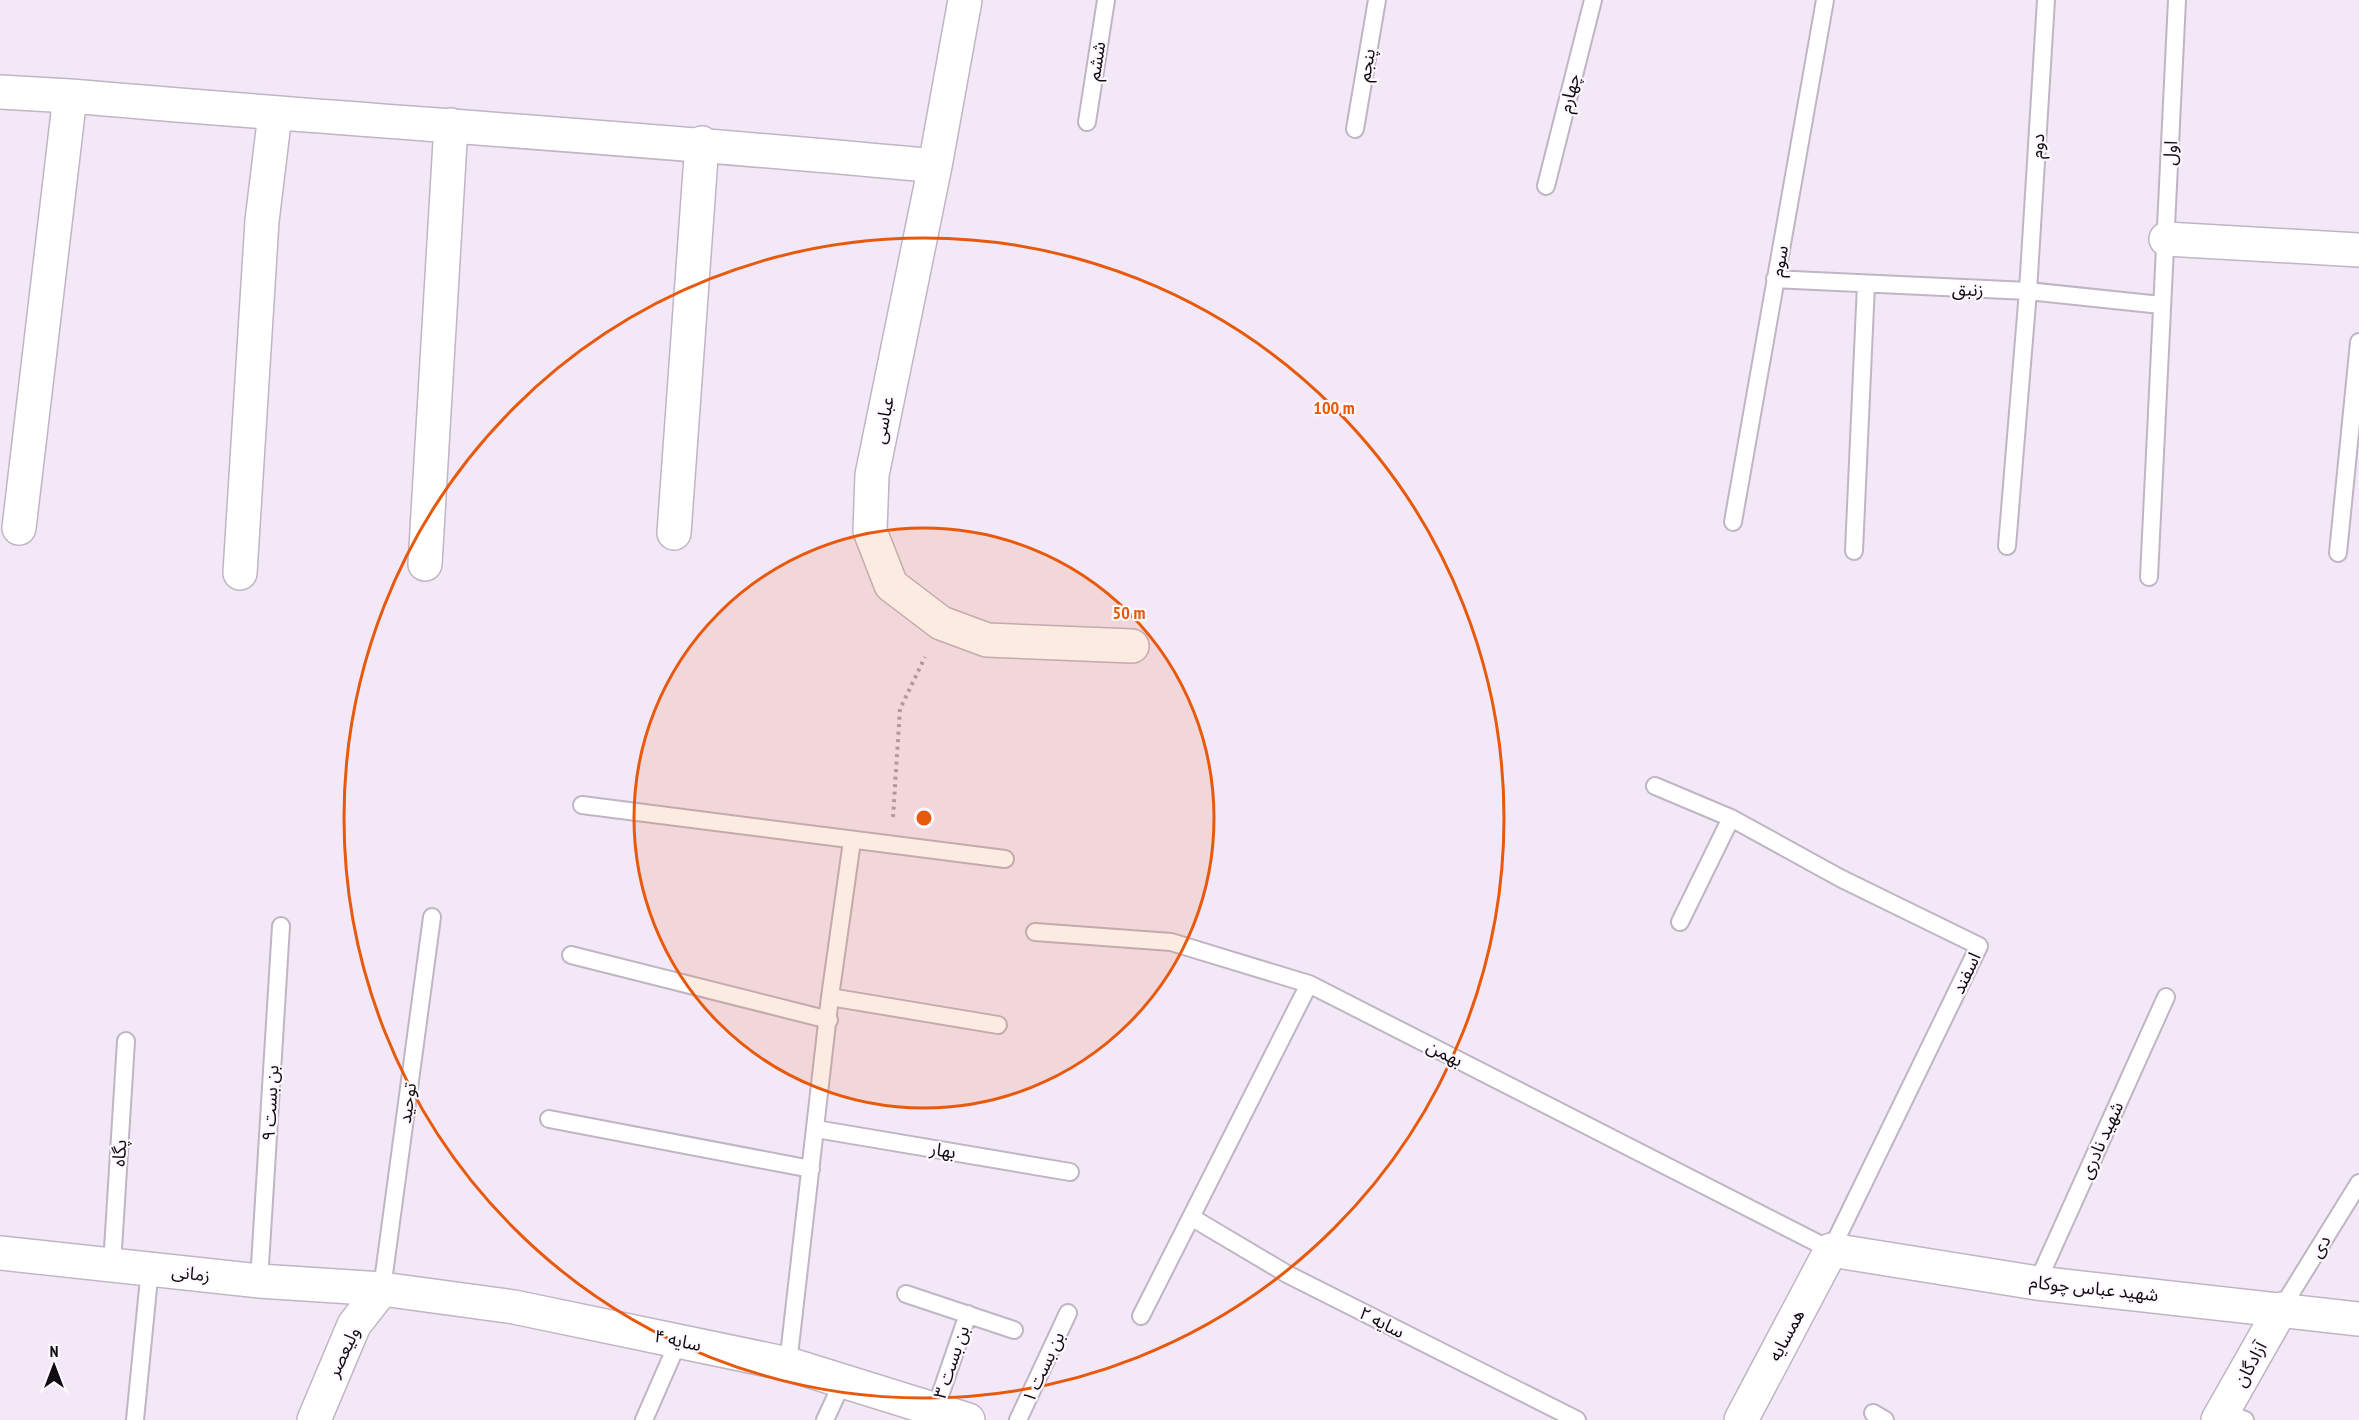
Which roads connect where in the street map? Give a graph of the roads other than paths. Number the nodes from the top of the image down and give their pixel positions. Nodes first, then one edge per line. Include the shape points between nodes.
1 (965, 0) edge
2 (1106, 0) edge
3 (1377, 0) edge
4 (1593, 0) edge
5 (1825, 0) edge
6 (2046, 0) edge
7 (2177, 0) edge
8 (0, 92) edge
9 (70, 96) junction
10 (274, 114) junction
11 (1087, 122) dead end
12 (451, 125) junction
13 (1355, 129) dead end
14 (702, 143) junction
15 (935, 166) junction
16 (1546, 186) dead end
17 (2166, 239) junction
18 (2359, 250) edge
19 (1775, 279) junction
20 (1866, 284) junction
21 (2028, 291) junction
22 (2161, 305) junction
23 (2359, 342) edge
24 (1733, 522) dead end
25 (19, 528) dead end
26 (674, 533) dead end
27 (2007, 546) dead end
28 (1854, 551) dead end
29 (2338, 553) dead end
30 (425, 564) dead end
31 (240, 573) dead end
32 (2149, 577) dead end
33 (1132, 646) dead end
34 (1655, 786) dead end
35 (582, 805) dead end
36 (1731, 818) junction
37 (852, 841) junction
38 (1005, 860) dead end
39 (432, 917) dead end
40 (1680, 922) dead end
41 (281, 926) dead end
42 (1035, 932) dead end
43 (571, 955) dead end
44 (1309, 984) junction
45 (830, 997) junction
46 (2166, 997) dead end
47 (829, 1020) junction
48 (998, 1026) dead end
49 (126, 1041) dead end
50 (549, 1119) dead end
51 (816, 1129) junction
52 (811, 1169) junction
53 (1070, 1172) dead end
54 (2359, 1183) edge
55 (1191, 1216) junction
56 (1831, 1250) junction
57 (0, 1253) edge
58 (111, 1265) junction
59 (150, 1268) junction
60 (259, 1281) junction
61 (2037, 1283) junction
62 (381, 1289) junction
63 (906, 1294) dead end
64 (2281, 1309) junction
65 (1068, 1313) dead end
66 (968, 1314) junction
67 (1141, 1316) dead end
68 (2359, 1319) edge
69 (1014, 1330) dead end
70 (679, 1340) junction
71 (788, 1364) junction
72 (843, 1381) junction
73 (935, 1410) junction
74 (2229, 1417) edge
75 (135, 1420) edge
76 (314, 1420) edge
77 (644, 1420) edge
78 (825, 1420) edge
79 (968, 1420) edge
80 (1018, 1420) edge
81 (1577, 1420) edge
82 (1741, 1420) edge

1 - 15 street, عباسی
2 - 11 lane, ششم
3 - 13 lane, پنجم
4 - 16 lane, چهارم
5 - 19 lane, سوم
6 - 21 lane, دوم
7 - 17 lane, اول
8 - 9 street
9 - 10 street
9 - 25 street
10 - 12 street
10 - 31 street via 262,221
12 - 14 street
12 - 30 street
14 - 15 street
14 - 26 street
15 - 33 street, عباسی via 872,475 870,531 891,585 940,623 987,640
17 - 18 street
17 - 22 lane, اول
19 - 20 lane, زنبق
19 - 24 lane, سوم
20 - 21 lane, زنبق
20 - 28 lane
21 - 22 lane, زنبق
21 - 27 lane, دوم
22 - 32 lane, اول
23 - 29 lane
34 - 36 lane, اسفند
35 - 37 lane
36 - 40 lane
36 - 56 lane, اسفند via 1840,878 1979,946
37 - 38 lane
37 - 45 lane
39 - 62 lane, توحید
41 - 60 lane, بن بست ۹
42 - 44 lane, بهمن via 1171,942
43 - 47 lane
44 - 55 lane
44 - 56 lane, بهمن
45 - 47 lane
45 - 48 lane
46 - 61 lane, شهید نادری
47 - 51 lane
49 - 58 lane, پگاه
50 - 52 lane
51 - 52 lane
51 - 53 lane, بهار
52 - 71 lane
54 - 64 lane, دی
55 - 67 lane
55 - 81 lane, سایه ۲ via 1287,1274
56 - 61 street, شهید عباس چوکام
56 - 82 street, همسایه
57 - 58 street, زمانی
58 - 59 street, زمانی
59 - 60 street, زمانی
59 - 75 lane
60 - 62 street, زمانی
61 - 64 street, شهید عباس چوکام
62 - 70 street, سایه ۴ via 514,1307
62 - 76 street, ولیعصر via 354,1325
63 - 66 lane
64 - 68 street, شهید عباس چوکام
64 - 74 street, آزادگان
65 - 80 lane, بن بست ۱
66 - 69 lane
66 - 73 lane, بن بست ۳
70 - 71 street, سایه ۴
70 - 77 lane
71 - 72 street, سایه ۴
72 - 73 street, سایه ۴
72 - 78 lane
73 - 79 street, سایه ۴

